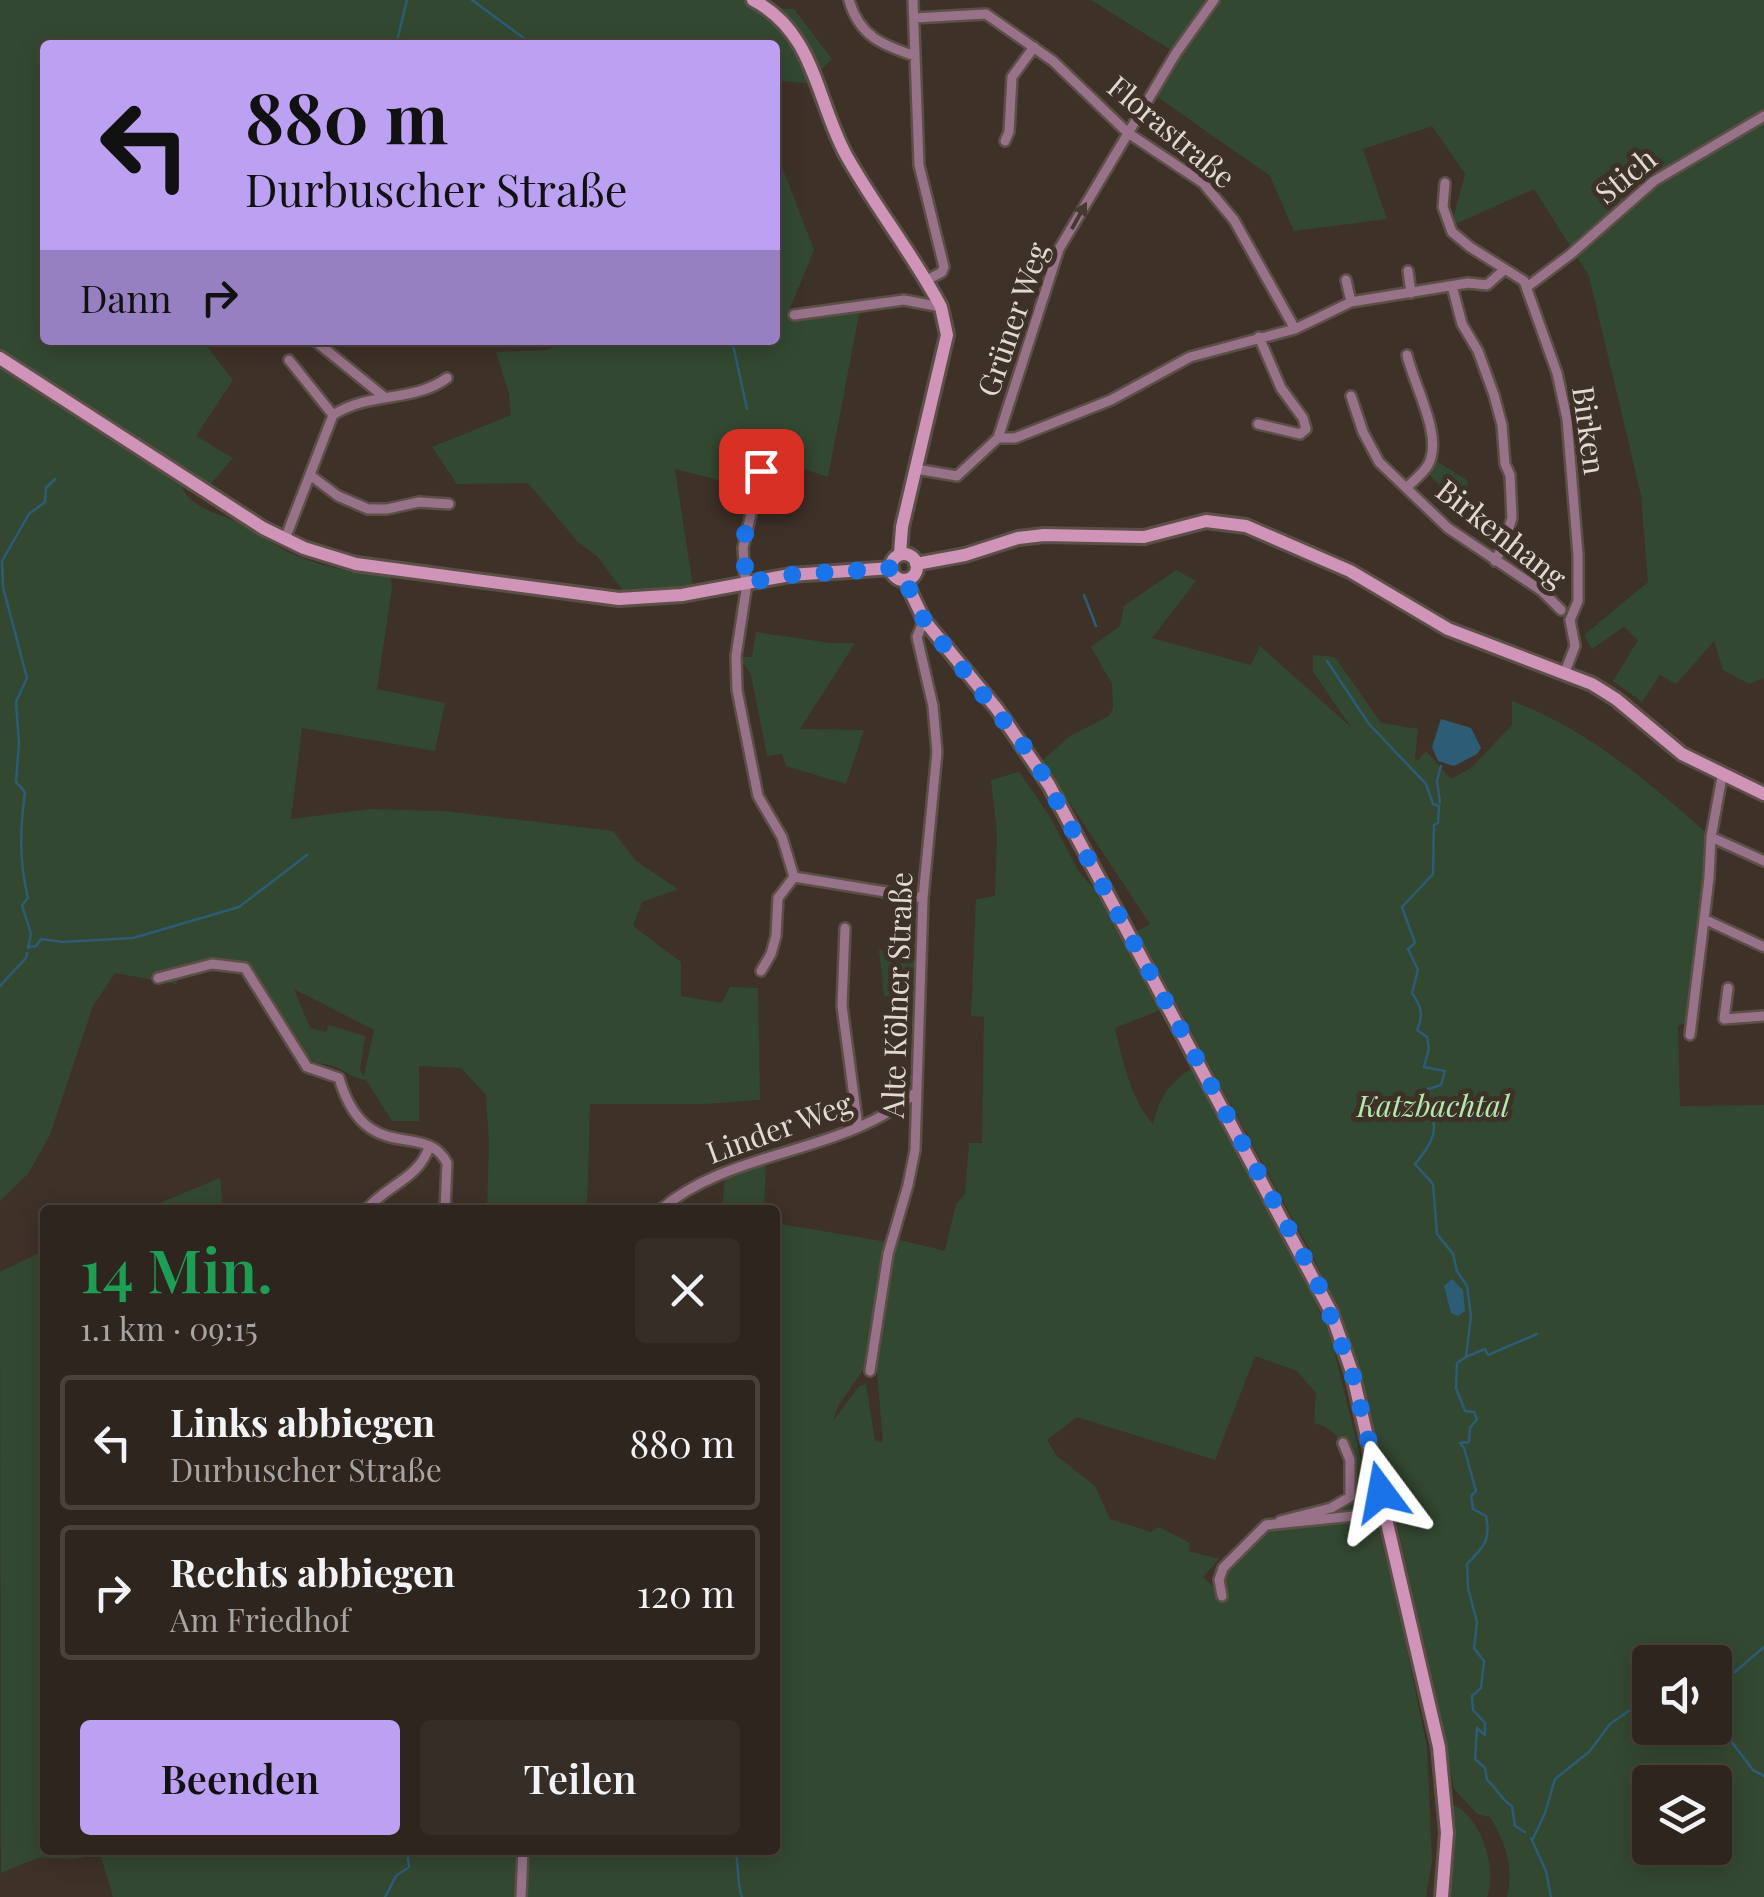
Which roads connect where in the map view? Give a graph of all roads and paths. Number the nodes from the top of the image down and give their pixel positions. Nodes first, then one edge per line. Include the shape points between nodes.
1 (753, 0) edge
2 (848, 0) edge
3 (912, 0) edge
4 (1214, 0) edge
5 (914, 18) junction
6 (1034, 46) junction
7 (915, 56) junction
8 (1764, 116) edge
9 (1128, 133) junction
10 (1005, 141) dead end
11 (1445, 183) dead end
12 (1505, 269) junction
13 (1408, 270) dead end
14 (927, 280) junction
15 (1346, 280) dead end
16 (1452, 286) junction
17 (1527, 287) junction
18 (1411, 293) junction
19 (1351, 302) junction
20 (940, 306) junction
21 (794, 315) dead end
22 (1296, 329) junction
23 (1259, 337) junction
24 (320, 345) edge
25 (1408, 355) dead end
26 (0, 358) edge
27 (289, 360) dead end
28 (447, 378) dead end
29 (382, 396) junction
30 (1351, 396) dead end
31 (334, 415) junction
32 (1258, 424) dead end
33 (998, 438) junction
34 (916, 469) junction
35 (761, 471) dead end
36 (310, 475) junction
37 (1406, 488) junction
38 (449, 504) dead end
39 (284, 539) junction
40 (900, 554) junction
41 (1495, 561) junction
42 (916, 564) junction
43 (892, 568) junction
44 (905, 580) junction
45 (745, 583) junction
46 (1568, 615) junction
47 (924, 620) junction
48 (1565, 672) junction
49 (1722, 776) junction
50 (1764, 794) edge
51 (1711, 836) junction
52 (1764, 861) edge
53 (794, 877) junction
54 (923, 898) junction
55 (1704, 920) junction
56 (844, 928) dead end
57 (1764, 946) edge
58 (760, 971) dead end
59 (158, 978) dead end
60 (1728, 988) dead end
61 (1764, 1016) edge
62 (1690, 1035) dead end
63 (916, 1092) junction
64 (858, 1127) junction
65 (429, 1147) junction
66 (370, 1205) edge
67 (445, 1205) edge
68 (666, 1205) edge
69 (870, 1371) dead end
70 (1343, 1443) dead end
71 (1385, 1510) junction
72 (1272, 1523) junction
73 (1222, 1596) dead end
74 (523, 1855) edge
75 (521, 1897) edge
76 (1442, 1897) edge

1 - 14 main road via 787,25 803,47 846,154
2 - 7 street via 870,37
3 - 5 street
4 - 9 street, Grüner Weg
5 - 6 street, Florastraße via 986,14
5 - 7 street
6 - 9 street, Florastraße
6 - 10 street via 1012,76
7 - 14 street via 918,164 944,267
8 - 17 street, Stich via 1654,181
9 - 22 street, Florastraße via 1211,190
33 -> 9 street, Grüner Weg via 1060,249
11 - 12 street via 1444,212 1452,232
12 - 16 street via 1490,284
12 - 17 street
13 - 18 street
14 - 20 main road
15 - 19 street
16 - 18 street
16 - 41 street via 1494,394 1510,475 1512,518
17 - 46 street, Birken via 1566,419 1578,555 1578,601
18 - 19 street
19 - 22 street
20 - 21 street via 904,300
20 - 34 main road via 947,336
22 - 23 street
23 - 32 street via 1306,429 1300,434
23 - 33 street via 1190,357 1111,400 1015,438
24 - 29 street
25 - 37 street via 1434,437 1427,468
26 - 39 main road
27 - 31 street
28 - 29 street via 414,394
29 - 31 street
30 - 37 street, Birkenhang via 1370,448
31 - 36 street
33 - 34 street, Grüner Weg via 957,476
34 - 40 main road
35 - 45 street via 745,534
36 - 38 street via 368,509
36 - 39 street
37 - 41 street, Birkenhang
39 - 45 main road via 356,564 619,600
40 - 42 main road
40 - 43 main road
41 - 46 street, Birkenhang
42 - 44 main road
42 - 48 main road via 1018,538 1144,537 1197,522 1232,522 1350,571 1448,630
43 - 44 main road
43 - 45 main road
44 - 47 main road
45 - 53 street via 736,690 758,796 782,837
46 - 48 street, Birken via 1576,646
47 - 54 street, Alte Kölner Straße via 918,636 937,752
47 - 71 main road via 1049,785 1317,1281 1352,1372
48 - 49 main road via 1616,699 1682,754
49 - 50 main road
49 - 51 street
51 - 52 street
51 - 55 street
53 - 54 street
53 - 58 street via 778,898 776,936
54 - 63 street, Alte Kölner Straße
55 - 57 street
55 - 62 street
56 - 64 street via 842,1006
59 - 65 street via 212,964 246,968 306,1066 339,1078 346,1103 364,1126
60 - 61 street via 1724,1019
63 - 64 street, Linder Weg
63 - 69 street, Alte Kölner Straße via 912,1168 888,1254
64 - 68 street, Linder Weg via 722,1174
65 - 66 street via 416,1171
65 - 67 street via 448,1163
70 - 72 street via 1350,1497
71 - 72 street
71 - 76 main road via 1442,1767
72 - 73 street via 1223,1568
74 - 75 street

